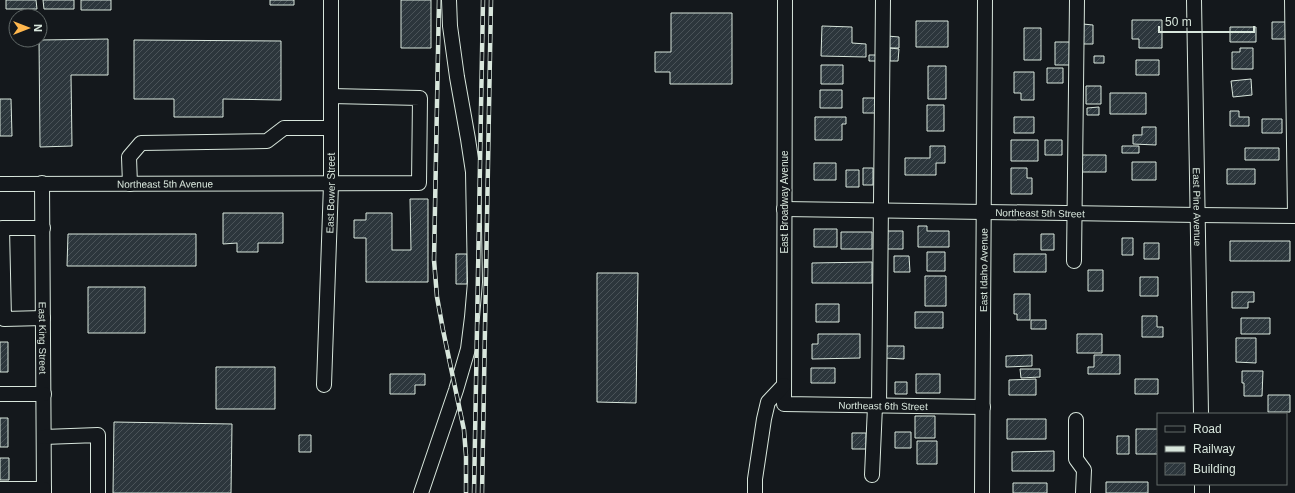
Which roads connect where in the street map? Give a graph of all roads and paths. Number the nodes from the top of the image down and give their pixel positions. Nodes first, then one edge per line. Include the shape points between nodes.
1 (332, 0) edge
2 (449, 0) edge
3 (785, 0) edge
4 (882, 0) edge
5 (985, 0) edge
6 (1077, 0) edge
7 (1194, 0) edge
8 (1292, 0) edge
9 (331, 96) junction
10 (331, 128) junction
11 (0, 184) edge
12 (42, 184) junction
13 (130, 184) junction
14 (331, 184) junction
15 (784, 209) junction
16 (880, 210) junction
17 (984, 212) junction
18 (1075, 214) junction
19 (1295, 215) edge
20 (1198, 216) junction
21 (43, 228) junction
22 (1074, 261) dead end
23 (43, 318) junction
24 (324, 385) dead end
25 (784, 385) junction
26 (0, 394) edge
27 (44, 394) junction
28 (784, 404) joint
29 (877, 406) junction
30 (983, 407) junction
31 (1201, 413) edge
32 (1076, 420) dead end
33 (44, 437) junction
34 (872, 474) dead end
35 (0, 489) edge
36 (44, 491) edge
37 (98, 493) edge
38 (421, 493) edge
39 (755, 493) edge
40 (982, 493) edge
41 (1084, 493) edge

1 - 9 street, East Bower Street
2 - 38 street via 456,77 473,172 474,282 468,349
3 - 15 street, East Broadway Avenue
4 - 16 street
5 - 17 street, East Idaho Avenue
6 - 18 street
7 - 20 street, East Pine Avenue
8 - 19 street
9 - 10 street, East Bower Street
9 - 14 street, Northeast 5th Avenue via 420,98 419,184
10 - 13 street via 284,128 267,142 140,143 129,157
10 - 14 street, East Bower Street
11 - 12 street, Northeast 5th Avenue
12 - 13 street, Northeast 5th Avenue
12 - 21 street, East King Street
13 - 14 street, Northeast 5th Avenue
14 - 24 street, East Bower Street
15 - 16 street, Northeast 5th Street
15 - 25 street, East Broadway Avenue
16 - 17 street, Northeast 5th Street
16 - 29 street
17 - 18 street, Northeast 5th Street
17 - 30 street, East Idaho Avenue
18 - 20 street, Northeast 5th Street
18 - 22 street
19 - 20 street, Northeast 5th Street
20 - 31 street, East Pine Avenue
21 - 23 street, East King Street
21 - 23 street via 2,228 4,319
23 - 27 street, East King Street
25 - 28 street, East Broadway Avenue
25 - 39 street via 768,402
26 - 27 street
27 - 33 street, East King Street
28 - 29 street, Northeast 6th Street
29 - 30 street, Northeast 6th Street
29 - 34 street
30 - 40 street, East Idaho Avenue
32 - 41 street via 1076,459 1084,470
33 - 36 street, East King Street
33 - 37 street via 98,435
35 - 36 street

